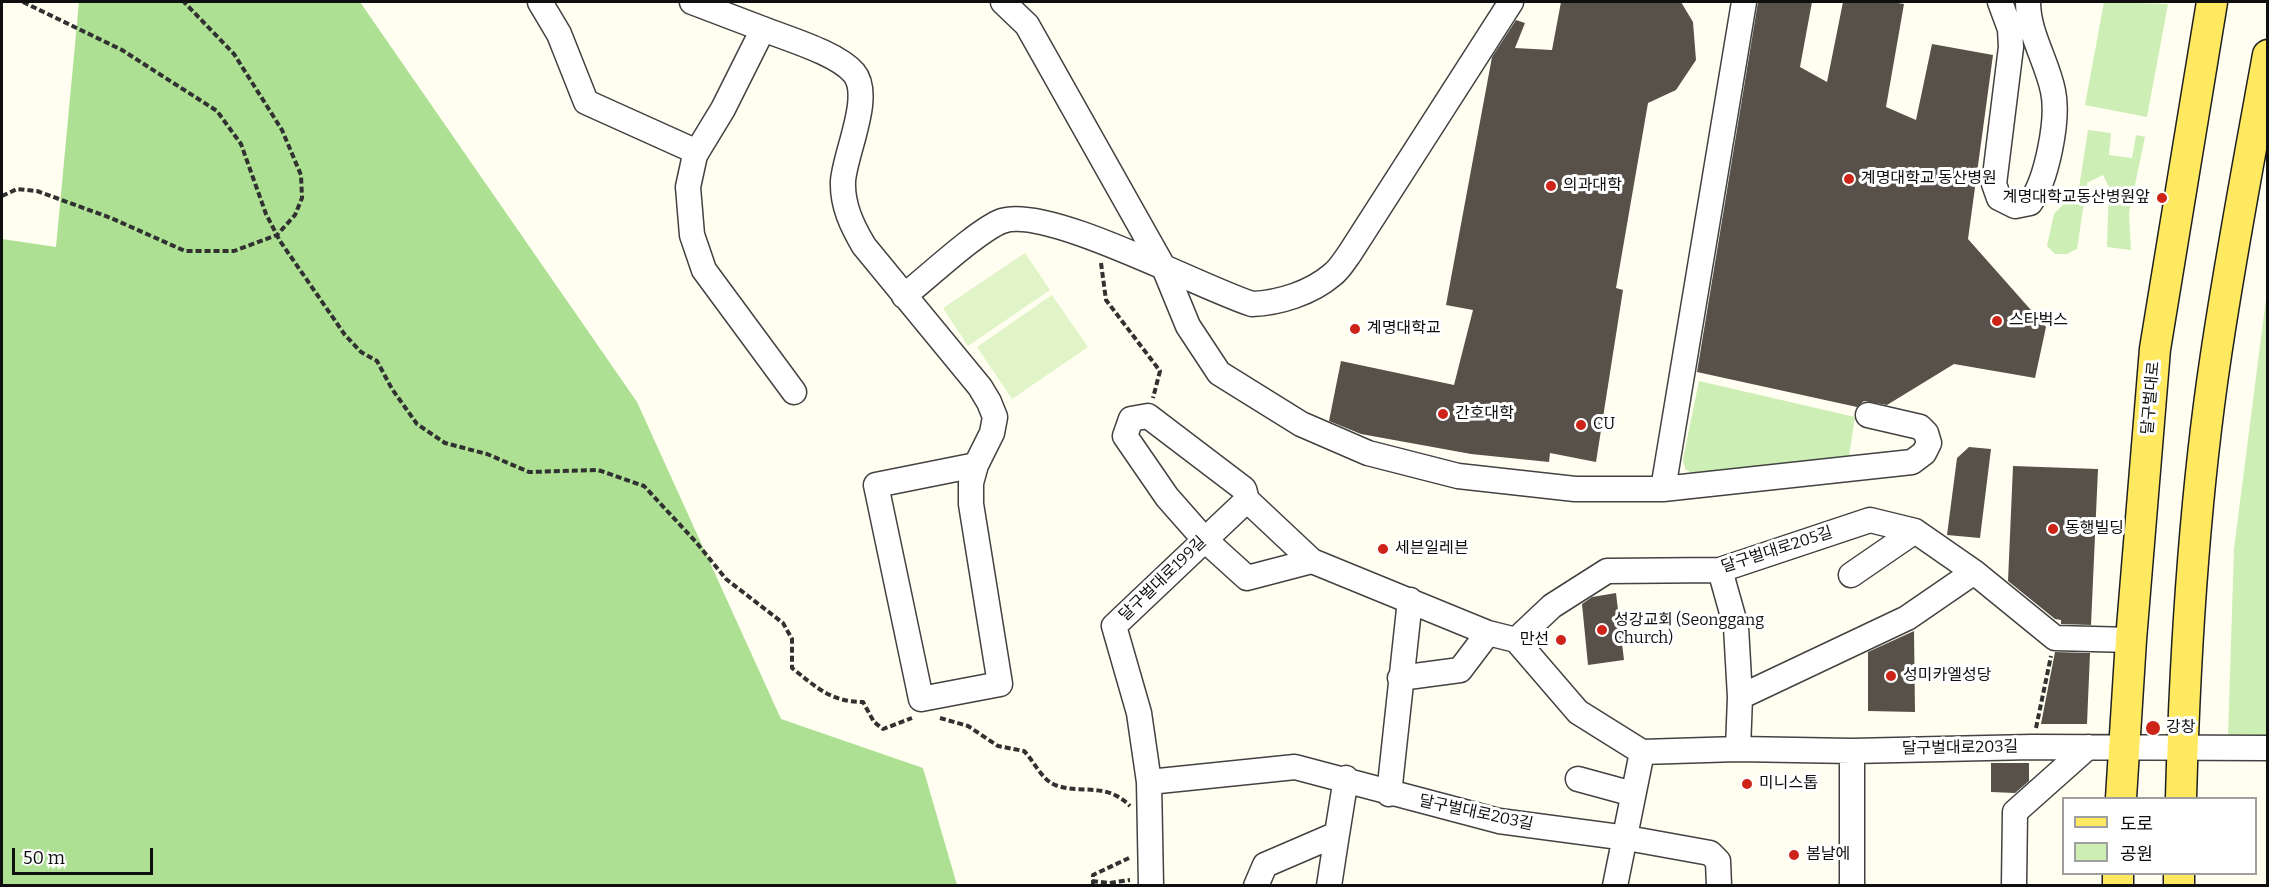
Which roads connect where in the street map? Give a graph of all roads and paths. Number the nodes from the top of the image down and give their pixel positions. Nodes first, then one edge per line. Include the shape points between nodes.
1 (23, 2) edge
2 (184, 2) edge
3 (540, 2) edge
4 (692, 2) edge
5 (1003, 2) edge
6 (1510, 2) edge
7 (1744, 2) edge
8 (2000, 2) edge
9 (2028, 2) edge
10 (2212, 2) edge
11 (763, 29) junction
12 (2268, 54) edge
13 (2007, 89) junction
14 (2053, 90) junction
15 (697, 152) junction
16 (2, 196) edge
17 (277, 235) junction
18 (1099, 241) junction
19 (1165, 270) junction
20 (904, 296) junction
21 (794, 392) dead end
22 (1868, 415) dead end
23 (1148, 416) junction
24 (976, 465) junction
25 (1663, 489) junction
26 (1247, 500) junction
27 (1915, 531) junction
28 (1204, 539) junction
29 (1312, 561) junction
30 (1720, 570) junction
31 (1974, 572) junction
32 (1851, 575) dead end
33 (1410, 600) junction
34 (1488, 633) junction
35 (2055, 638) junction
36 (1516, 640) junction
37 (2131, 640) junction
38 (1400, 678) junction
39 (1740, 697) junction
40 (933, 715) dead end
41 (922, 717) dead end
42 (2123, 746) junction
43 (2032, 747) junction
44 (2088, 747) junction
45 (2183, 747) junction
46 (2268, 748) edge
47 (1738, 749) junction
48 (1852, 751) junction
49 (1642, 752) junction
50 (1346, 778) junction
51 (1578, 779) dead end
52 (1149, 782) junction
53 (1389, 794) junction
54 (1633, 794) junction
55 (2121, 797) edge
56 (2181, 797) edge
57 (1150, 823) junction
58 (1337, 834) junction
59 (1627, 838) junction
60 (1093, 883) edge
61 (1146, 885) edge
62 (1256, 885) edge
63 (1329, 885) edge
64 (1615, 885) edge
65 (1719, 885) edge
66 (1852, 885) edge
67 (2014, 885) edge

1 - 17 path via 122,50 217,111 241,144
2 - 17 path via 234,54 282,130 301,175 302,198 295,215
3 - 15 street via 559,34 586,102
4 - 11 street
5 - 19 street via 1027,25
6 - 19 street via 1350,253 1332,275 1274,303 1252,304
7 - 25 street
8 - 13 street via 2010,29
9 - 14 street via 2028,17
10 - 37 main road, 달구벌대로 via 2155,349
11 - 15 street
11 - 20 street via 844,64 859,82 860,112 843,182 845,205 864,246
12 - 45 main road via 2215,367 2192,582
13 - 14 street via 2019,80 2038,78
13 - 14 street via 1994,184 1999,198 2015,206 2030,204 2043,182 2054,116
15 - 21 street via 688,187 692,235 704,270
16 - 17 path via 17,189 37,191 185,251 234,251
17 - 41 path via 345,336 377,361 417,424 445,443 487,454 529,472 598,470 644,486 726,579 783,623 792,639 792,668 844,702 863,702 874,722 883,729
18 - 19 street
18 - 20 street via 1042,221 1011,219 992,226
18 - 23 path via 1106,300 1160,372
19 - 25 street via 1188,326 1219,373 1301,424 1359,449 1458,476 1597,490
20 - 24 street via 989,402 995,417 992,433
22 - 25 street via 1920,427 1929,443 1924,453 1912,462
23 - 26 street via 1244,489
23 - 28 street via 1131,419 1125,436 1167,497
24 - 24 street via 971,504 1000,684 921,699 876,485
26 - 28 street, 달구벌대로199길
26 - 29 street
27 - 30 street, 달구벌대로205길 via 1870,520
27 - 31 street, 달구벌대로205길
27 - 32 street
28 - 29 street via 1247,578
28 - 52 street, 달구벌대로199길 via 1114,626 1138,713
29 - 33 street
30 - 36 street, 달구벌대로205길 via 1607,571 1552,606
30 - 39 street via 1736,627
31 - 35 street, 달구벌대로205길
31 - 39 street via 1907,618
33 - 34 street
33 - 38 street
34 - 36 street
34 - 38 street via 1460,670
35 - 37 street
35 - 43 path
36 - 49 street via 1578,712
37 - 42 main road, 달구벌대로
38 - 53 street
39 - 47 street
40 - 57 path via 968,726 998,746 1024,751 1056,785 1095,788 1123,799
42 - 44 street, 달구벌대로203길
42 - 45 street, 달구벌대로203길
42 - 55 main road, 달구벌대로
43 - 44 street, 달구벌대로203길
43 - 48 street, 달구벌대로203길
44 - 67 street via 2015,812
45 - 46 street, 달구벌대로203길
45 - 56 main road
47 - 48 street, 달구벌대로203길
47 - 49 street, 달구벌대로203길
48 - 66 street
49 - 54 street
50 - 52 street, 달구벌대로203길 via 1295,767
50 - 53 street, 달구벌대로203길
50 - 58 street
51 - 54 street
52 - 57 street, 달구벌대로199길
53 - 59 street, 달구벌대로203길 via 1499,821
54 - 59 street
57 - 60 path via 1131,857 1093,875
57 - 61 street, 달구벌대로199길
58 - 62 street via 1265,865
58 - 63 street
59 - 64 street
59 - 65 street via 1710,853 1719,861
60 - 61 path via 1131,880

